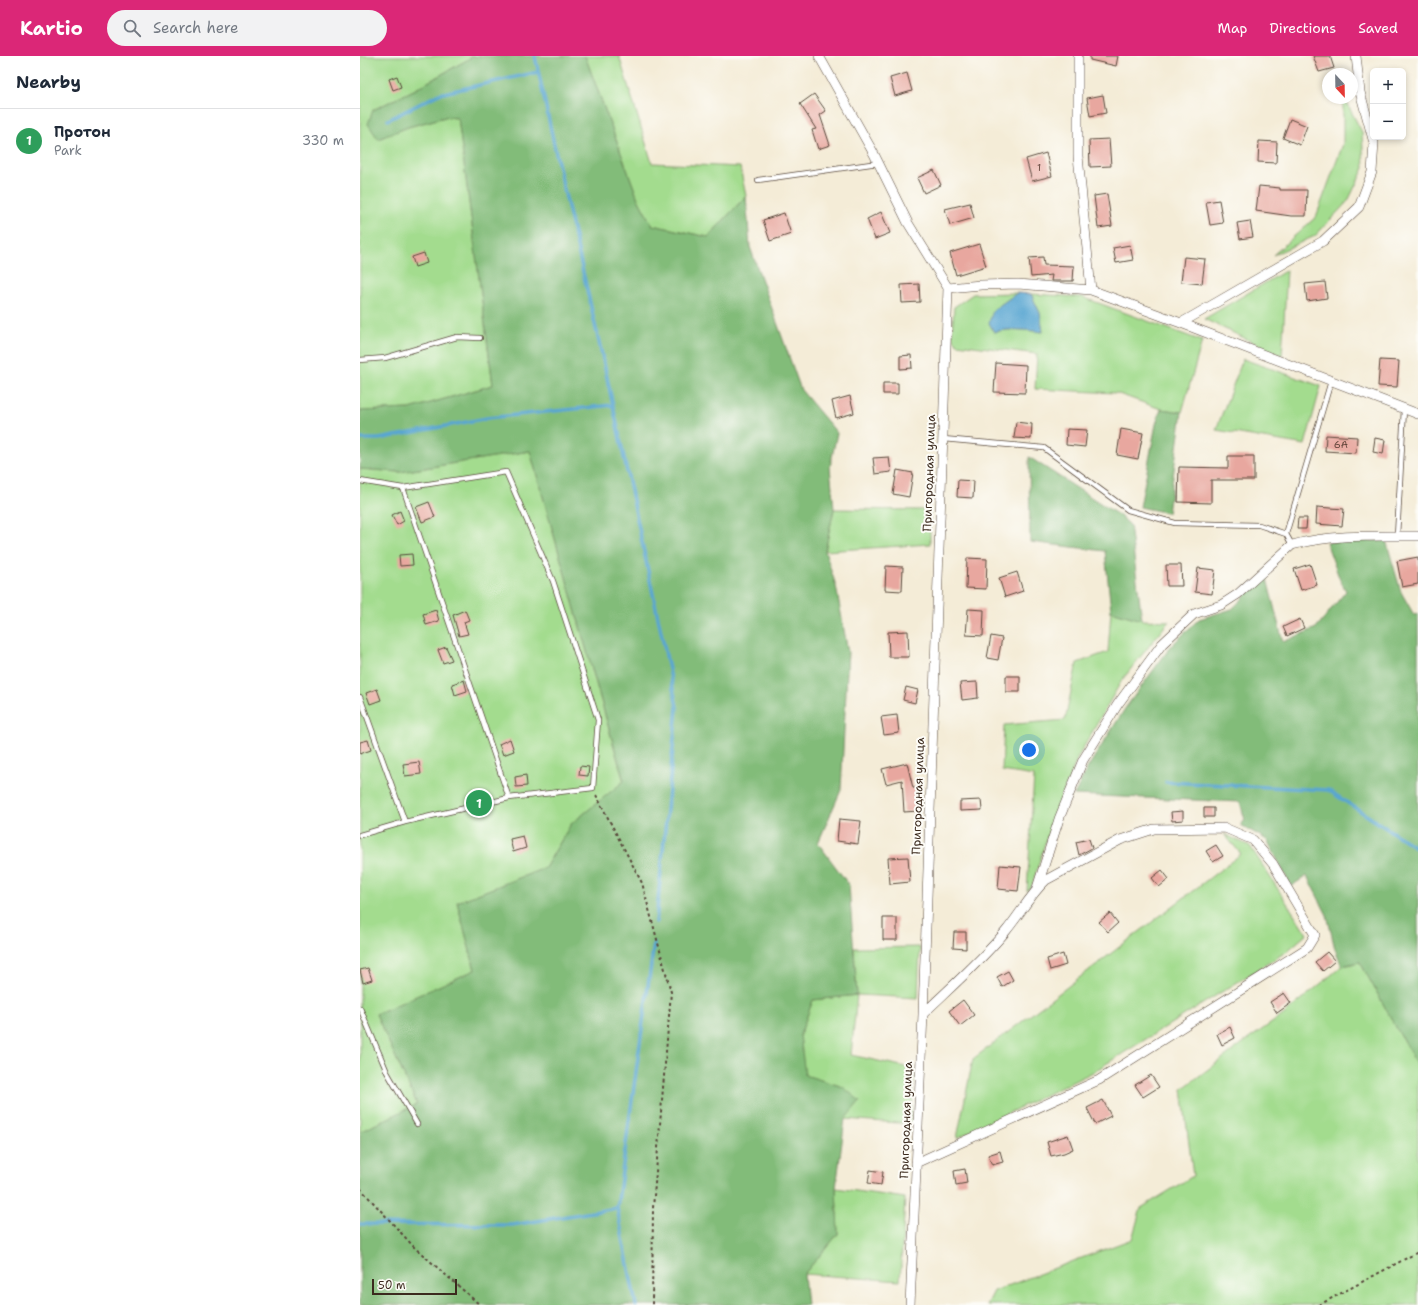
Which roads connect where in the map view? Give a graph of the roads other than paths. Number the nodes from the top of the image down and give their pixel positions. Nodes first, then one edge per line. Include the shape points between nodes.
1 (819, 56) edge
2 (1078, 56) edge
3 (1356, 56) edge
4 (878, 163) junction
5 (758, 180) dead end
6 (948, 288) junction
7 (1091, 290) junction
8 (1181, 323) junction
9 (480, 338) dead end
10 (360, 360) edge
11 (1331, 381) junction
12 (1404, 409) junction
13 (1418, 414) edge
14 (942, 440) junction
15 (360, 481) edge
16 (403, 488) junction
17 (1286, 534) junction
18 (1397, 536) junction
19 (1418, 536) edge
20 (1292, 545) junction
21 (360, 698) edge
22 (508, 798) junction
23 (405, 822) junction
24 (360, 835) edge
25 (1037, 889) junction
26 (360, 1008) edge
27 (922, 1014) junction
28 (417, 1124) dead end
29 (916, 1163) junction
30 (910, 1305) edge

1 - 4 street
2 - 7 street via 1078,156
3 - 8 street via 1360,92 1374,143 1372,172 1358,207 1323,241
4 - 5 lane
4 - 6 street via 908,222
6 - 7 street via 1018,284
6 - 14 street, Пригородная улица
7 - 8 street
8 - 11 street
9 - 10 lane via 457,337 385,358
11 - 12 street
11 - 17 lane
12 - 13 street
12 - 18 lane
14 - 17 lane via 1044,448 1128,510 1175,523 1259,525
14 - 27 street, Пригородная улица
15 - 16 lane
16 - 22 lane
16 - 22 lane via 506,472 553,581 598,720 593,788
17 - 20 lane
18 - 19 street
18 - 20 street via 1333,538
20 - 25 street via 1238,594 1221,605 1194,614 1162,644 1118,704 1083,760 1059,819
21 - 23 lane
22 - 23 lane
23 - 24 lane
25 - 27 street via 1006,932
25 - 29 street via 1046,880 1120,840 1154,828 1225,828 1253,840 1273,864 1315,935 1307,948 1099,1080
26 - 28 lane via 387,1072
27 - 29 street, Пригородная улица
29 - 30 street, Пригородная улица

